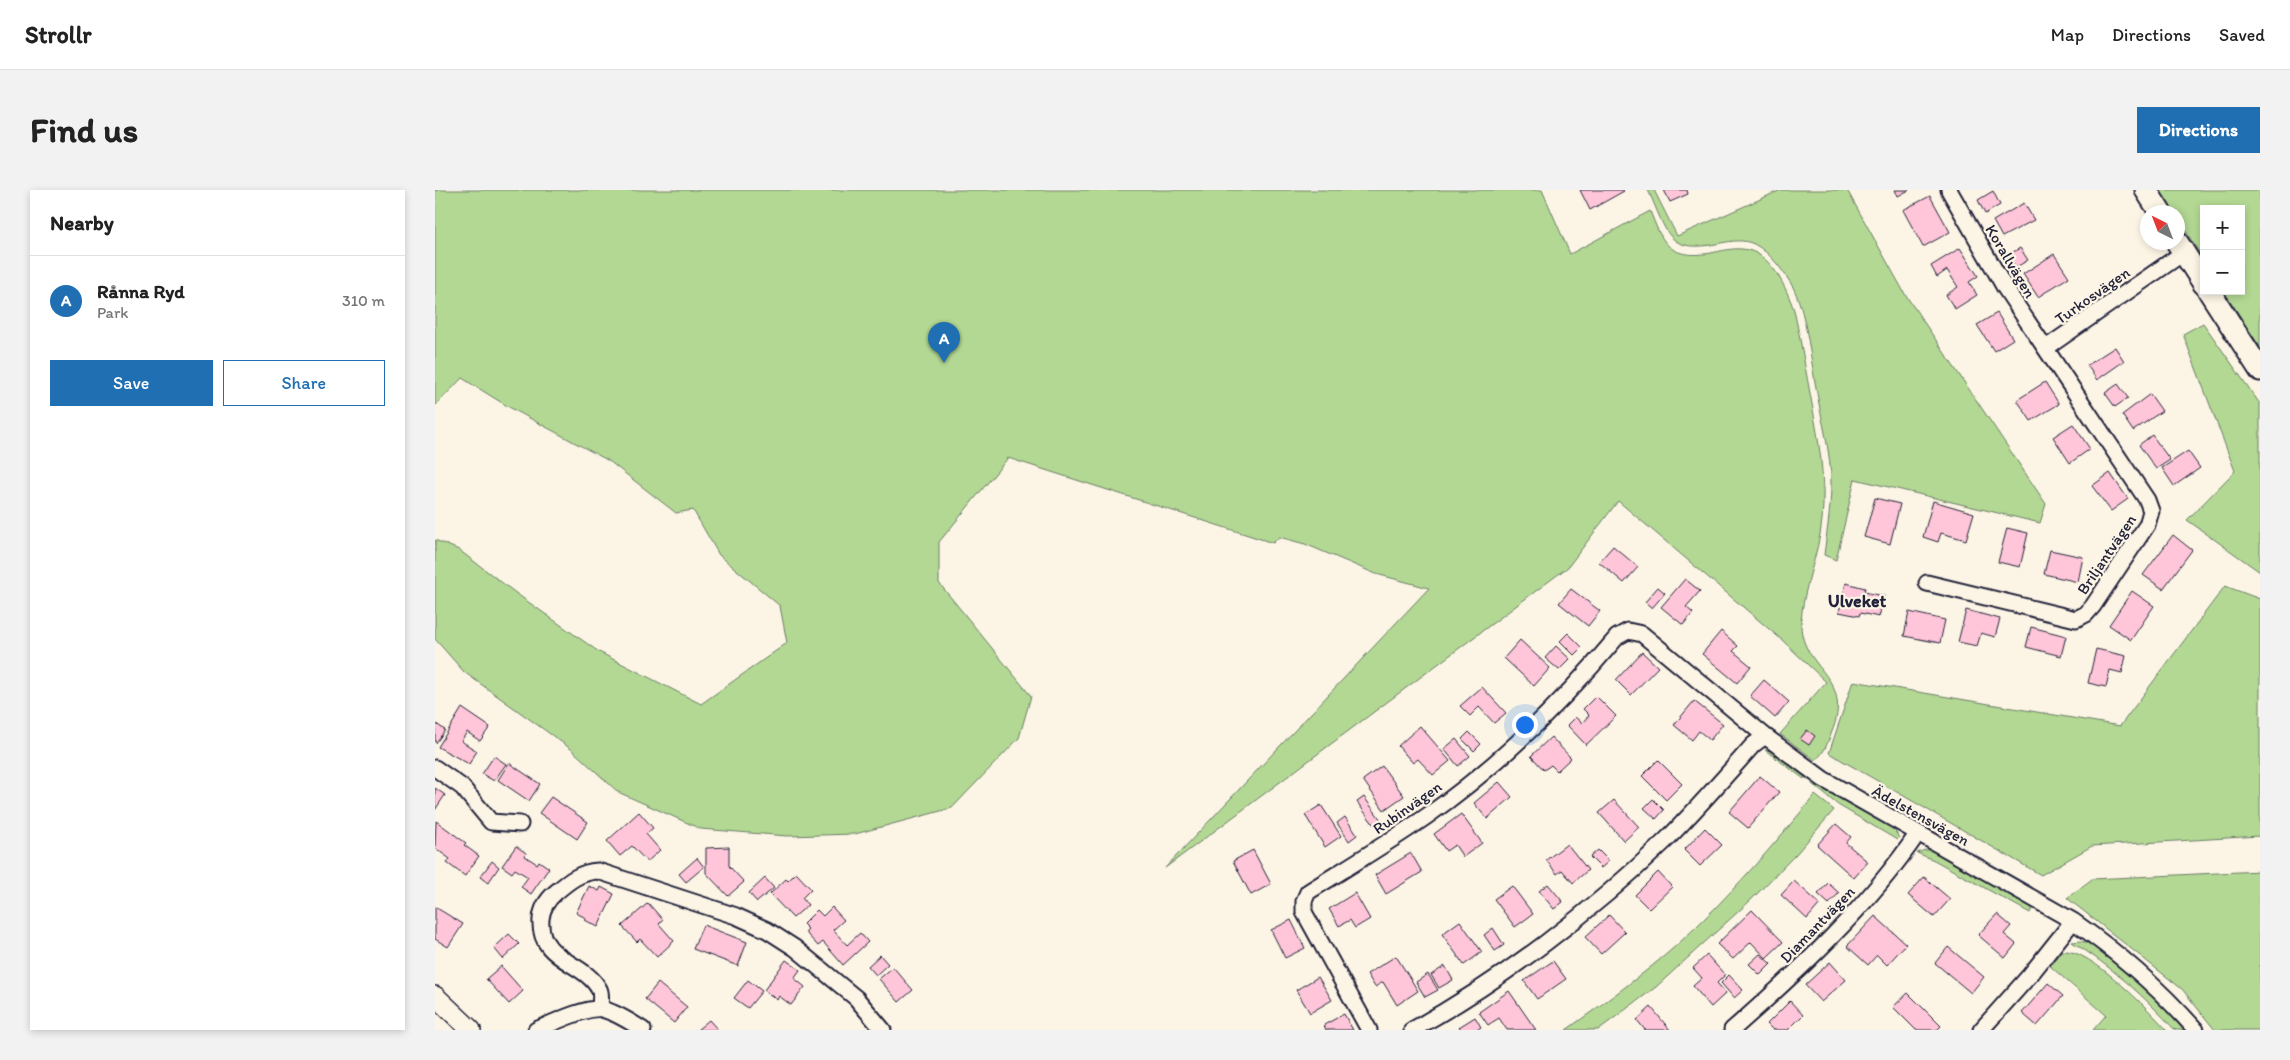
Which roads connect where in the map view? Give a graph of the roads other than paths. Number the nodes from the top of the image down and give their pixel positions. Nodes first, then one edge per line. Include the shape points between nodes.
1 (1949, 190) edge
2 (2146, 190) edge
3 (2155, 205) edge
4 (2177, 250) edge
5 (2181, 250) edge
6 (2200, 278) edge
7 (2212, 295) edge
8 (2046, 348) junction
9 (2260, 370) edge
10 (1927, 583) dead end
11 (1628, 631) joint
12 (1765, 736) junction
13 (435, 768) edge
14 (520, 824) dead end
15 (1918, 833) junction
16 (2073, 921) junction
17 (435, 996) edge
18 (600, 1008) junction
19 (471, 1030) edge
20 (536, 1030) edge
21 (643, 1030) edge
22 (883, 1030) edge
23 (1369, 1030) edge
24 (1412, 1030) edge
25 (1732, 1030) edge
26 (1981, 1030) edge
27 (2196, 1030) edge

1 - 8 street, Korallvägen via 2005,288
2 - 3 main road
4 - 8 street, Turkosvägen
5 - 6 main road
7 - 9 main road
8 - 10 street, Briljantvägen via 2147,500 2151,511 2147,524 2093,606 2076,618
11 - 12 street, Ädelstensvägen via 1642,634
11 - 23 street, Rubinvägen via 1617,637 1555,706 1492,765 1427,816 1308,892 1304,912
12 - 15 street, Ädelstensvägen via 1823,779
12 - 24 street via 1665,840 1617,884 1564,928 1488,983
13 - 14 street via 462,787 491,822
15 - 16 street, Ädelstensvägen
15 - 25 street, Diamantvägen via 1845,923
16 - 26 street
16 - 27 street, Ädelstensvägen via 2137,969
17 - 19 street
18 - 20 street via 569,1016
18 - 21 street
18 - 22 street via 600,990 588,976 561,959 547,945 540,929 542,909 552,896 585,872 598,871 736,916 767,930 795,948 856,998

